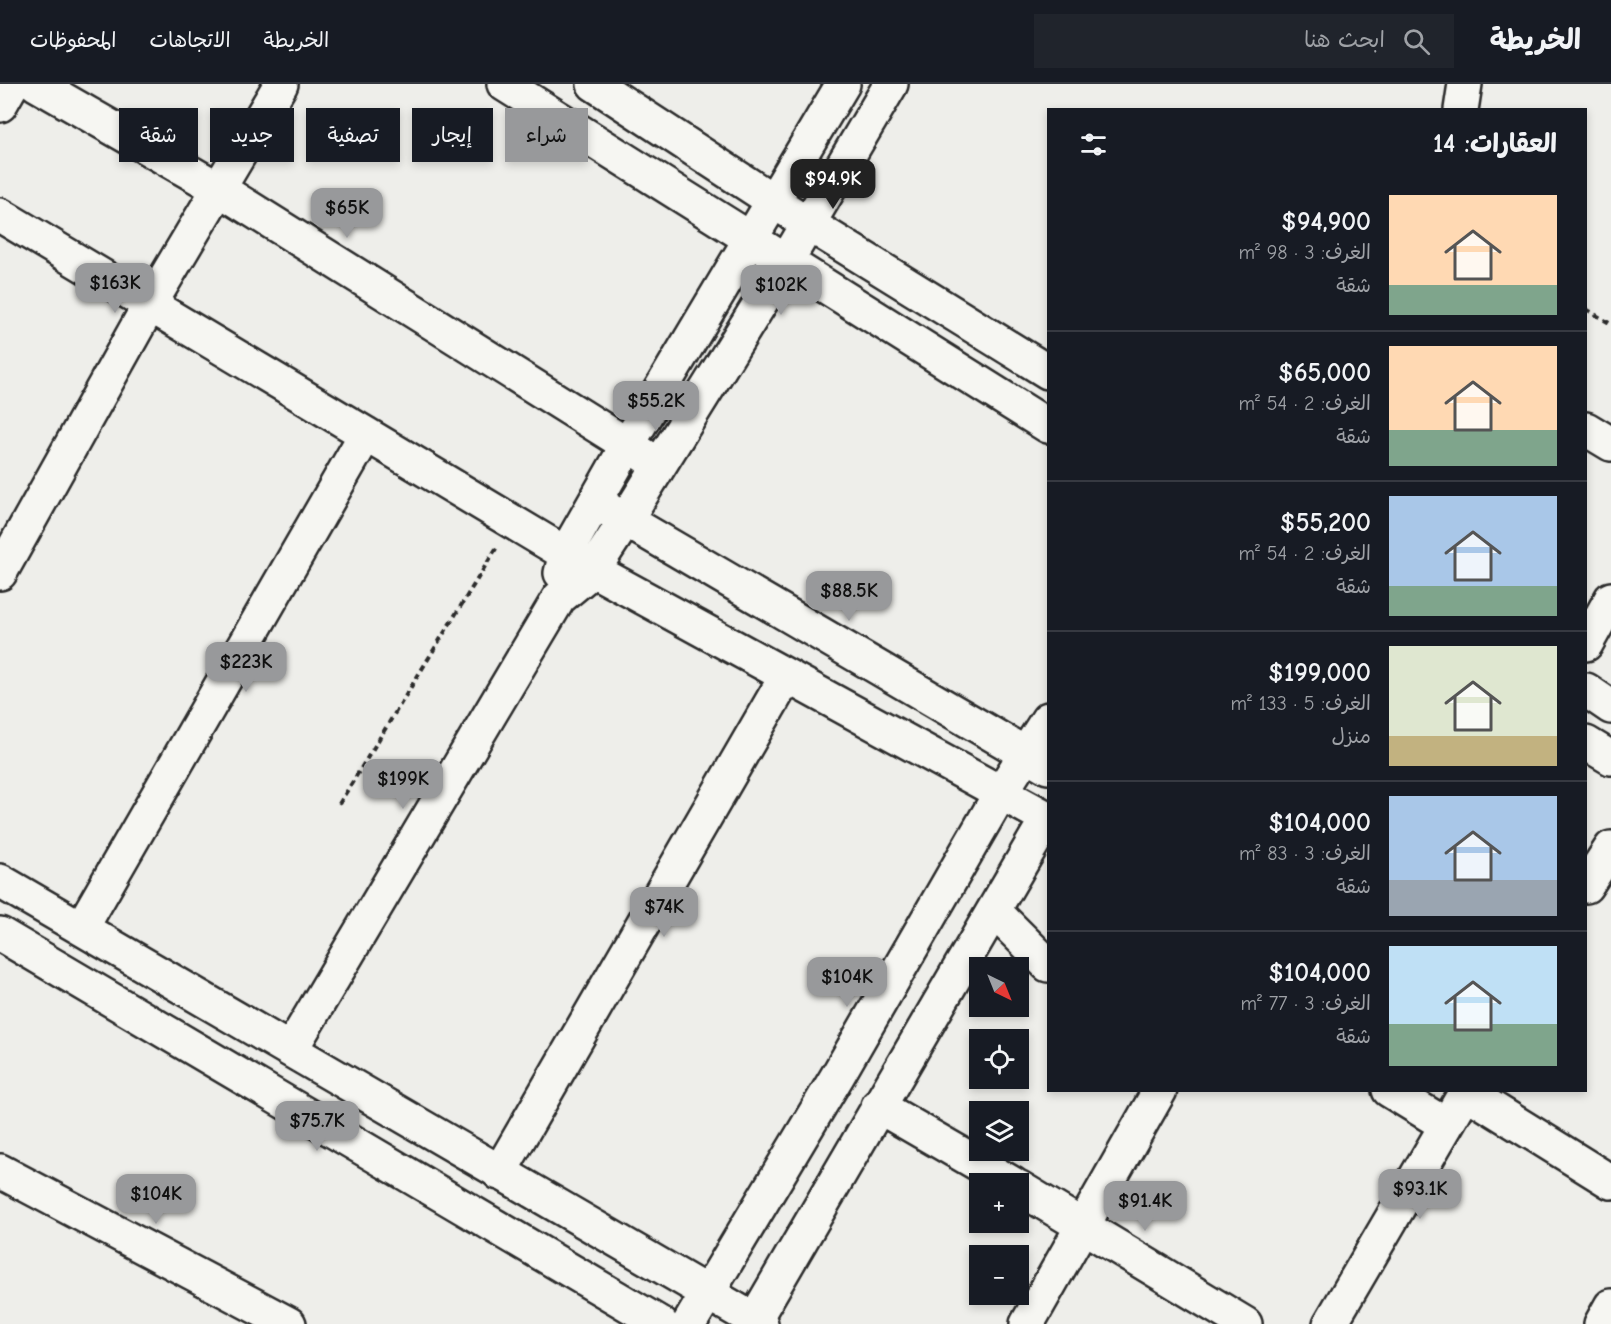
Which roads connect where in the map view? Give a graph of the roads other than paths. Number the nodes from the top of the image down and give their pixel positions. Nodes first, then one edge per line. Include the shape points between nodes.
1 (12, 84) edge
2 (36, 84) edge
3 (281, 84) edge
4 (504, 84) edge
5 (594, 84) edge
6 (843, 84) edge
7 (891, 84) edge
8 (1465, 84) edge
9 (0, 105) edge
10 (1461, 108) edge
11 (219, 189) junction
12 (773, 201) junction
13 (0, 214) edge
14 (807, 223) junction
15 (752, 241) junction
16 (787, 260) junction
17 (150, 304) junction
18 (1047, 371) edge
19 (1047, 425) edge
20 (1587, 430) edge
21 (366, 434) junction
22 (628, 444) junction
23 (1611, 444) edge
24 (658, 464) junction
25 (595, 502) junction
26 (625, 521) junction
27 (580, 562) junction
28 (0, 573) edge
29 (1611, 599) edge
30 (1587, 642) edge
31 (786, 677) junction
32 (1587, 691) edge
33 (1611, 707) edge
34 (1047, 723) edge
35 (1587, 744) edge
36 (1611, 758) edge
37 (1037, 761) edge
38 (1000, 795) junction
39 (1047, 818) edge
40 (1047, 820) edge
41 (1611, 848) edge
42 (1587, 879) edge
43 (0, 881) edge
44 (994, 911) junction
45 (82, 927) junction
46 (0, 934) edge
47 (1047, 964) edge
48 (291, 1049) junction
49 (847, 1060) junction
50 (1159, 1092) edge
51 (1392, 1092) edge
52 (1465, 1092) edge
53 (1468, 1092) edge
54 (884, 1095) junction
55 (1446, 1125) junction
56 (0, 1171) edge
57 (499, 1173) junction
58 (997, 1173) edge
59 (1611, 1182) edge
60 (1029, 1193) edge
61 (1083, 1224) junction
62 (708, 1291) junction
63 (1611, 1306) edge
64 (756, 1322) edge
65 (289, 1324) edge
66 (661, 1324) edge
67 (688, 1324) edge
68 (1027, 1324) edge
69 (1245, 1324) edge
70 (1330, 1324) edge
71 (1600, 1324) edge

1 - 9 street
2 - 11 street
3 - 11 street
4 - 15 street
5 - 12 street
6 - 12 street
7 - 14 street
8 - 10 street
11 - 17 street
11 - 22 street
12 - 14 street
12 - 15 street
13 - 17 street
14 - 16 street
14 - 18 street
15 - 16 street
15 - 22 street
16 - 19 street
16 - 24 street
17 - 21 street
17 - 28 street
20 - 23 street
21 - 27 street
21 - 45 street
22 - 24 street
22 - 25 street
24 - 26 street
25 - 26 street
25 - 27 street
26 - 27 street
26 - 37 street
27 - 31 street
27 - 48 street via 560,575 559,598
29 - 30 street
31 - 38 street
31 - 57 street
32 - 33 street
34 - 37 street
35 - 36 street
37 - 38 street
38 - 39 street
38 - 49 street
40 - 44 street
41 - 42 street
43 - 45 street
44 - 47 street
44 - 54 street
45 - 48 street
46 - 66 street
48 - 57 street
49 - 54 street
49 - 62 street
50 - 61 street
51 - 55 street
52 - 55 street
53 - 59 street
54 - 58 street
54 - 64 street
55 - 70 street
56 - 65 street
57 - 62 street
60 - 61 street
61 - 68 street
61 - 69 street
62 - 64 street
62 - 67 street
63 - 71 street

